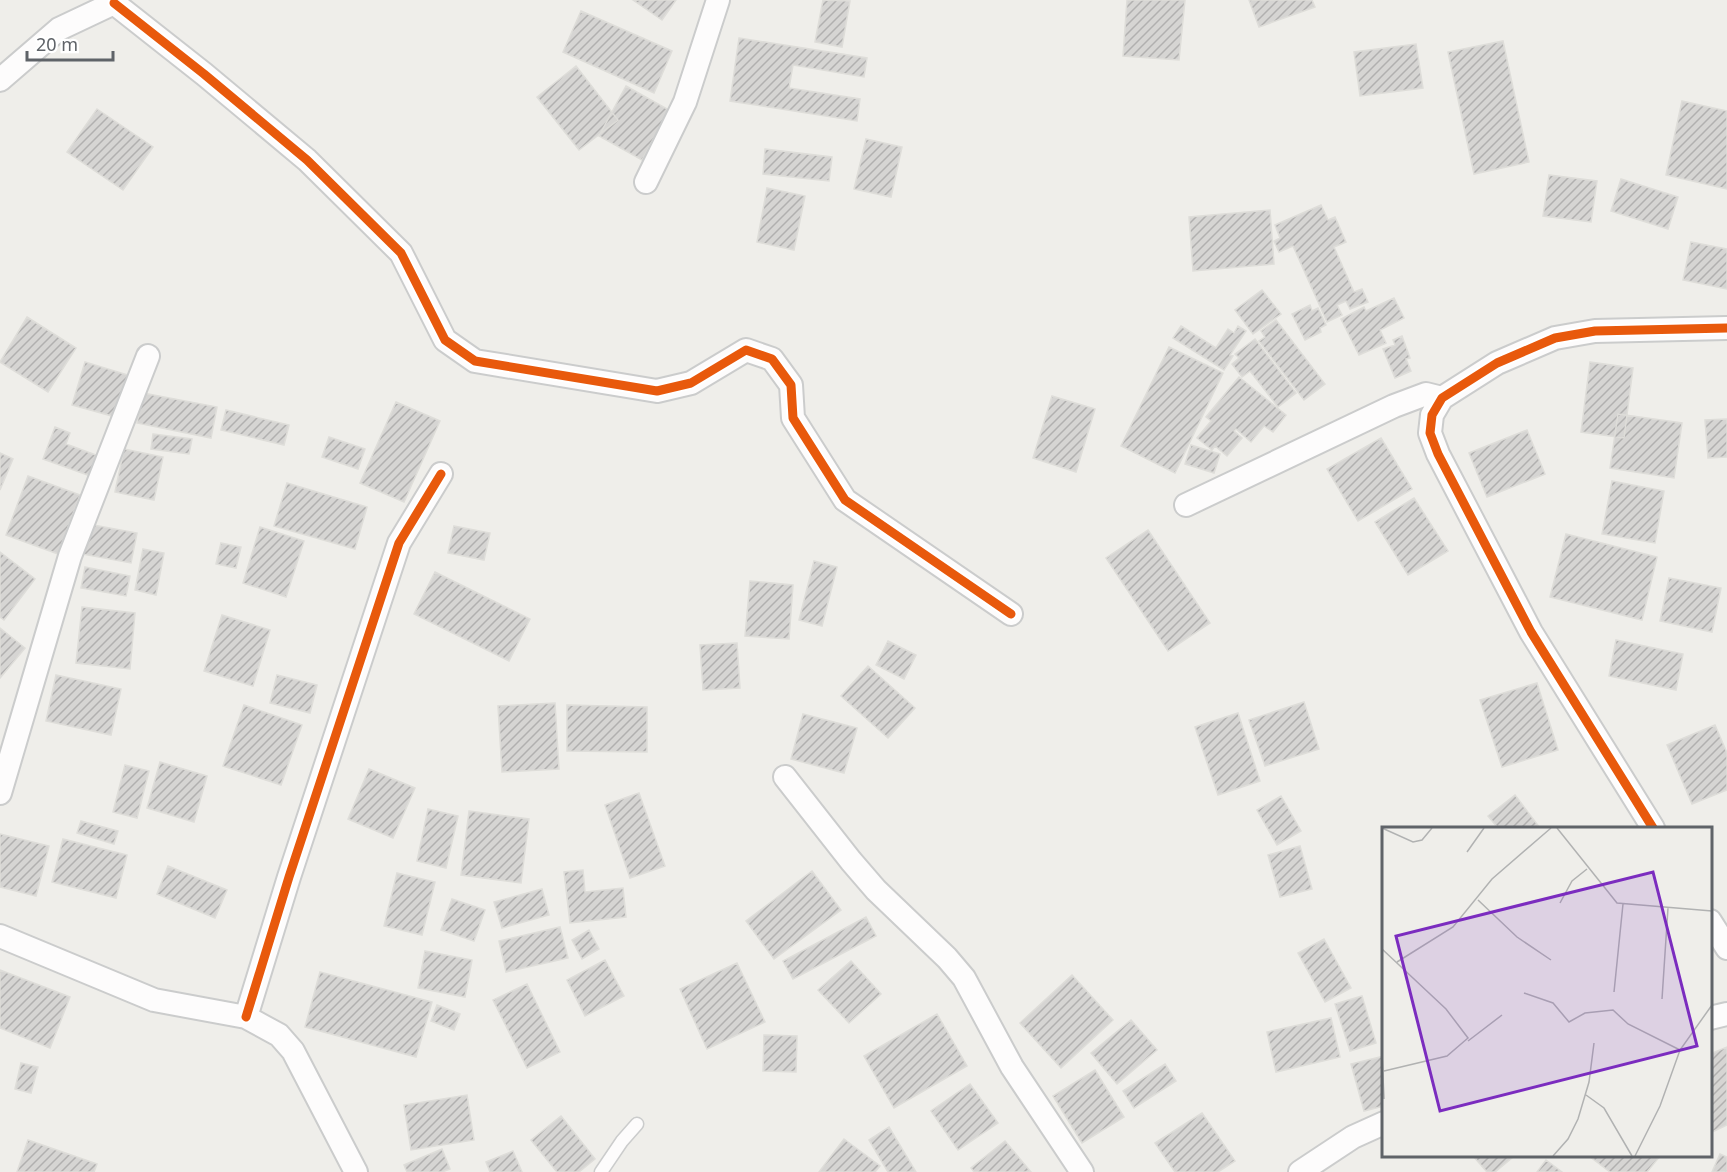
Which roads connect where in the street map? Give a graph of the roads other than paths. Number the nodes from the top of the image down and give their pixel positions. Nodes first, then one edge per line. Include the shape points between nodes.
1 (718, 0) edge
2 (114, 2) edge
3 (0, 80) edge
4 (646, 182) dead end
5 (1727, 328) edge
6 (148, 356) dead end
7 (1442, 398) junction
8 (441, 474) dead end
9 (1186, 505) dead end
10 (1011, 614) dead end
11 (785, 777) dead end
12 (0, 793) edge
13 (1652, 827) edge
14 (1712, 924) edge
15 (0, 936) edge
16 (1727, 948) edge
17 (1727, 1014) edge
18 (246, 1017) junction
19 (1712, 1018) edge
20 (1382, 1123) edge
21 (637, 1124) dead end
22 (356, 1172) edge
23 (601, 1172) edge
24 (1082, 1172) edge
25 (1300, 1172) edge

1 - 4 street via 685,102
2 - 3 street via 59,29
2 - 10 street via 307,160 401,253 445,340 475,361 657,392 691,383 746,350 772,359 790,386 793,418 845,500
5 - 7 street via 1595,331 1554,338 1497,363
6 - 12 street via 70,556
7 - 9 street via 1426,394 1394,406
7 - 13 street via 1432,415 1430,433 1438,454 1532,632
8 - 18 street via 399,543
11 - 24 street via 876,890 964,978 1012,1067
14 - 16 street
15 - 18 street via 154,1000
17 - 19 street
18 - 22 street via 279,1035 293,1051
20 - 25 street via 1353,1137
21 - 23 lane

